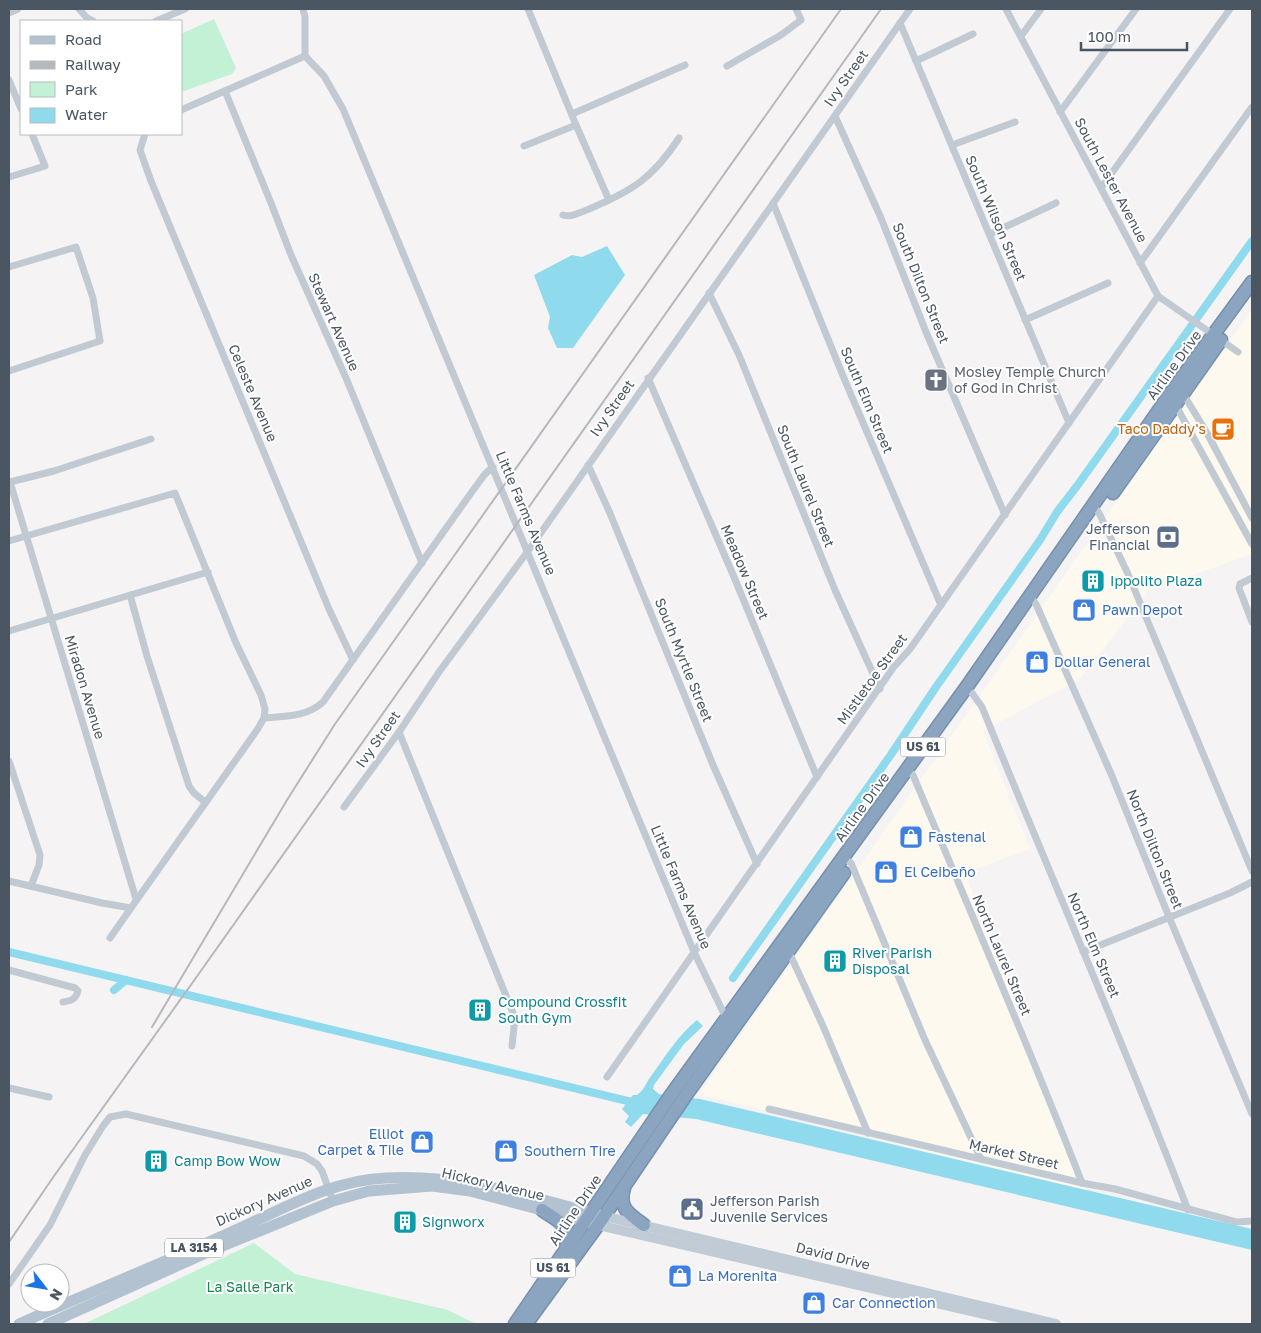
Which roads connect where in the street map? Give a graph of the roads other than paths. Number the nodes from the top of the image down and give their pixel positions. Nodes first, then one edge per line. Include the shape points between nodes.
1 (18, 9) edge
2 (79, 9) edge
3 (184, 9) edge
4 (303, 9) edge
5 (528, 9) edge
6 (796, 9) edge
7 (910, 9) edge
8 (1006, 9) edge
9 (1041, 9) edge
10 (1136, 9) edge
11 (1230, 9) edge
12 (9, 13) edge
13 (90, 20) edge
14 (158, 20) edge
15 (900, 24) junction
16 (973, 34) dead end
17 (1021, 36) junction
18 (305, 56) junction
19 (916, 61) junction
20 (685, 65) dead end
21 (727, 66) dead end
22 (9, 80) edge
23 (225, 91) junction
24 (20, 107) edge
25 (1252, 107) edge
26 (182, 110) edge
27 (1060, 112) junction
28 (572, 114) junction
29 (835, 116) junction
30 (1015, 122) dead end
31 (576, 125) junction
32 (32, 135) edge
33 (145, 135) edge
34 (679, 138) dead end
35 (952, 145) junction
36 (524, 146) dead end
37 (9, 177) edge
38 (1101, 188) junction
39 (609, 200) junction
40 (773, 203) junction
41 (1056, 203) dead end
42 (563, 216) dead end
43 (990, 234) junction
44 (1140, 263) junction
45 (9, 267) edge
46 (1252, 282) edge
47 (1108, 283) dead end
48 (709, 293) junction
49 (1158, 296) junction
50 (1252, 296) edge
51 (1025, 320) junction
52 (1213, 334) junction
53 (1238, 352) dead end
54 (9, 371) edge
55 (648, 378) junction
56 (1176, 395) junction
57 (1069, 423) junction
58 (151, 440) dead end
59 (1217, 452) junction
60 (1204, 457) junction
61 (588, 465) junction
62 (493, 467) junction
63 (10, 482) edge
64 (1232, 482) junction
65 (1222, 488) junction
66 (1096, 509) junction
67 (1005, 515) junction
68 (1252, 518) edge
69 (25, 536) junction
70 (9, 541) edge
71 (1252, 544) edge
72 (528, 551) junction
73 (422, 563) junction
74 (208, 572) junction
75 (1252, 578) edge
76 (130, 595) junction
77 (1033, 600) junction
78 (941, 605) junction
79 (50, 618) junction
80 (1252, 622) edge
81 (9, 631) edge
82 (353, 660) junction
83 (880, 689) junction
84 (972, 693) junction
85 (264, 718) junction
86 (399, 732) junction
87 (9, 761) edge
88 (910, 773) junction
89 (817, 777) junction
90 (205, 802) junction
91 (344, 807) dead end
92 (848, 860) junction
93 (757, 864) junction
94 (1252, 871) edge
95 (9, 881) edge
96 (1252, 882) edge
97 (32, 886) junction
98 (136, 899) junction
99 (131, 908) junction
100 (1169, 917) junction
101 (110, 938) dead end
102 (786, 946) junction
103 (694, 952) junction
104 (1083, 952) junction
105 (9, 970) edge
106 (63, 1002) dead end
107 (730, 1024) junction
108 (512, 1046) dead end
109 (607, 1077) dead end
110 (9, 1088) edge
111 (49, 1097) dead end
112 (769, 1109) dead end
113 (1252, 1114) edge
114 (868, 1132) junction
115 (980, 1159) junction
116 (1082, 1183) junction
117 (624, 1186) junction
118 (331, 1195) junction
119 (542, 1210) junction
120 (1188, 1210) junction
121 (595, 1218) junction
122 (1252, 1222) edge
123 (644, 1225) junction
124 (565, 1250) junction
125 (9, 1284) edge
126 (991, 1316) edge
127 (52, 1323) edge
128 (19, 1324) edge
129 (514, 1324) edge
130 (526, 1324) edge
131 (1027, 1324) edge
132 (1056, 1324) edge

1 - 12 street
2 - 13 street
3 - 14 street
4 - 18 street
5 - 28 street
6 - 21 street via 801,20
7 - 15 street, Ivy Street
8 - 17 street, South Lester Avenue
9 - 17 street
10 - 27 street
11 - 38 street
15 - 19 street, South Wilson Street
15 - 29 street, Ivy Street
16 - 19 street
17 - 27 street, South Lester Avenue
18 - 23 street
18 - 62 street, Little Farms Avenue via 324,76 343,109
19 - 35 street, South Wilson Street
20 - 28 street
22 - 24 street
23 - 26 street
23 - 73 street, Stewart Avenue via 290,255 346,378
25 - 44 street
27 - 38 street, South Lester Avenue
28 - 31 street
29 - 40 street, Ivy Street
29 - 67 street, South Dilton Street via 882,218 926,332
30 - 35 street
31 - 36 street
31 - 39 street
32 - 37 street via 45,166
33 - 82 street, Celeste Avenue via 140,150 151,181
34 - 39 street via 653,172 637,186
35 - 43 street, South Wilson Street
38 - 44 street, South Lester Avenue
39 - 42 street via 571,216
40 - 48 street, Ivy Street
40 - 78 street, South Elm Street
41 - 43 street
43 - 51 street, South Wilson Street
44 - 49 street, South Lester Avenue
45 - 54 street via 76,247 92,295 100,341
46 - 52 highway, Airline Drive / US 61
47 - 51 street
48 - 55 street, Ivy Street
48 - 83 street, South Laurel Street via 739,355 835,590
49 - 52 street, South Lester Avenue
49 - 57 street, Mistletoe Street
50 - 52 highway, Airline Drive / US 61
51 - 57 street, South Wilson Street
52 - 53 street, South Lester Avenue
52 - 56 highway, Airline Drive / US 61
55 - 61 street, Ivy Street
55 - 89 street, Meadow Street
56 - 59 street
56 - 60 street
56 - 66 highway, Airline Drive / US 61
57 - 67 street, Mistletoe Street
58 - 63 street
59 - 60 street
59 - 64 street
60 - 65 street
61 - 72 street, Ivy Street
61 - 93 street, South Myrtle Street
62 - 72 street, Little Farms Avenue
62 - 73 street
63 - 69 street, Miradon Avenue
64 - 65 street
64 - 68 street
65 - 71 street
66 - 77 highway, Airline Drive / US 61
66 - 94 street via 1128,574
67 - 78 street, Mistletoe Street
69 - 70 street
69 - 74 street via 175,493
69 - 79 street, Miradon Avenue
72 - 86 street, Ivy Street
72 - 103 street, Little Farms Avenue
73 - 82 street
74 - 76 street
74 - 85 street via 236,643 261,694
75 - 80 street via 1239,586
76 - 79 street
76 - 90 street via 188,786
77 - 84 highway, Airline Drive / US 61
77 - 88 highway, Airline Drive / US 61
77 - 100 street, North Dilton Street via 1112,776
78 - 83 street, Mistletoe Street
79 - 81 street
79 - 98 street, Miradon Avenue
82 - 85 street via 318,708 302,714
83 - 89 street, Mistletoe Street
84 - 88 highway, Airline Drive / US 61
84 - 104 street, North Elm Street via 982,707
85 - 90 street
86 - 91 street, Ivy Street
86 - 108 street via 515,1018
87 - 97 street via 40,855
88 - 92 highway, Airline Drive / US 61
88 - 116 street, North Laurel Street via 997,973
89 - 93 street, Mistletoe Street
90 - 98 street
92 - 102 highway, Airline Drive / US 61
92 - 115 street
93 - 103 street, Mistletoe Street
95 - 97 street
96 - 100 street
97 - 99 street
98 - 99 street
99 - 101 street
100 - 104 street
100 - 113 street, North Dilton Street
102 - 107 highway, Airline Drive / US 61
102 - 114 street
103 - 107 street, Little Farms Avenue
103 - 109 street, Mistletoe Street
104 - 120 street, North Elm Street
105 - 106 street via 76,988 77,996
107 - 117 highway, Airline Drive / US 61
107 - 121 highway, Airline Drive / US 61 via 671,1095
110 - 111 street
112 - 114 street, Market Street
114 - 115 street, Market Street
115 - 116 street, Market Street
116 - 120 street, Market Street
117 - 121 highway, Airline Drive / US 61
117 - 123 highway via 623,1206
118 - 119 main road, Hickory Avenue / LA 3154 via 432,1186 470,1191
118 - 121 main road, Hickory Avenue / LA 3154 via 362,1180 445,1178 484,1184
118 - 125 street via 322,1171 304,1156 126,1114 115,1116 98,1133 50,1225
118 - 127 main road, Dickory Avenue / LA 3154
118 - 128 main road, Dickory Avenue / LA 3154 via 303,1199
119 - 121 main road, Hickory Avenue / LA 3154
119 - 124 highway via 566,1229
120 - 122 street, Market Street via 1236,1222
121 - 123 main road, David Drive
121 - 124 highway, Airline Drive / US 61
121 - 126 main road, David Drive
121 - 130 highway, Airline Drive / US 61
123 - 126 main road, David Drive
124 - 129 highway, Airline Drive / US 61
126 - 131 main road, David Drive
126 - 132 main road, David Drive

